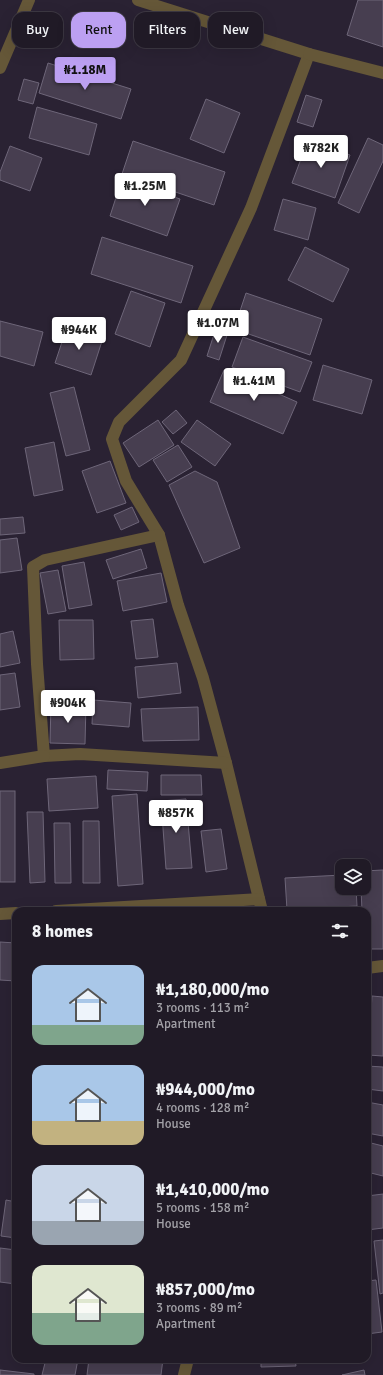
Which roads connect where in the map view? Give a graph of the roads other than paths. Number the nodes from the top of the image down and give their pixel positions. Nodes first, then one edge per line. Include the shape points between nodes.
1 (29, 0) edge
2 (138, 0) edge
3 (309, 54) junction
4 (0, 68) edge
5 (383, 73) edge
6 (159, 534) junction
7 (44, 756) junction
8 (0, 763) edge
9 (226, 763) junction
10 (261, 905) edge
11 (193, 907) edge
12 (12, 913) edge
13 (0, 914) edge
14 (383, 966) edge
15 (371, 968) edge
16 (187, 1363) edge
17 (184, 1375) edge

1 - 4 street
2 - 3 street
3 - 5 street
3 - 6 street via 250,208 180,360 119,422 112,439 126,481
6 - 7 street via 45,560 33,567
6 - 9 street
7 - 8 street
7 - 9 street via 80,754
9 - 10 street
10 - 11 street
12 - 13 street
14 - 15 street
16 - 17 street

